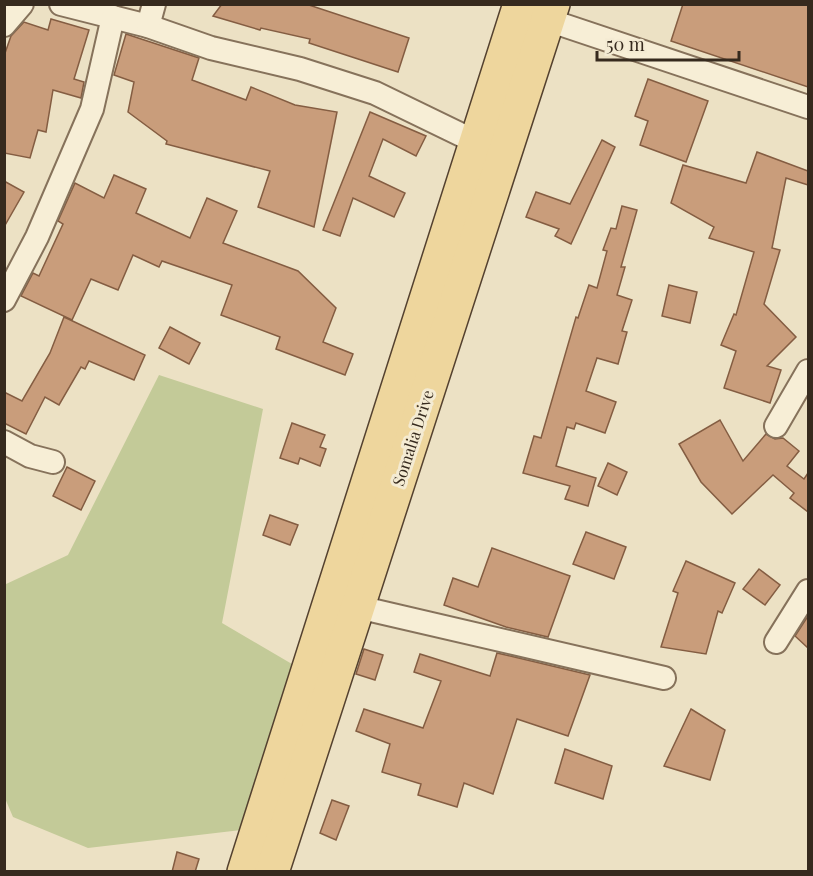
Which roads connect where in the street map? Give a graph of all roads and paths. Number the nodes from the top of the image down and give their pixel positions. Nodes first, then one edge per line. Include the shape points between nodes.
1 (22, 4) edge
2 (61, 4) edge
3 (520, 4) edge
4 (551, 12) edge
5 (151, 15) edge
6 (113, 17) junction
7 (4, 25) edge
8 (808, 107) edge
9 (476, 142) junction
10 (4, 300) edge
11 (808, 372) edge
12 (776, 426) dead end
13 (4, 442) edge
14 (53, 462) dead end
15 (808, 591) edge
16 (358, 607) junction
17 (776, 642) dead end
18 (664, 678) dead end
19 (244, 872) edge
20 (272, 872) edge

1 - 7 street
2 - 6 street
3 - 9 main road, Somalia Drive
4 - 8 street
4 - 16 main road, Somalia Drive
5 - 6 street
5 - 9 street via 211,48 300,69 375,93
6 - 10 street via 92,109 37,237
9 - 19 main road, Somalia Drive
11 - 12 street
13 - 14 street via 30,456
15 - 17 street
16 - 18 street
16 - 20 main road, Somalia Drive

